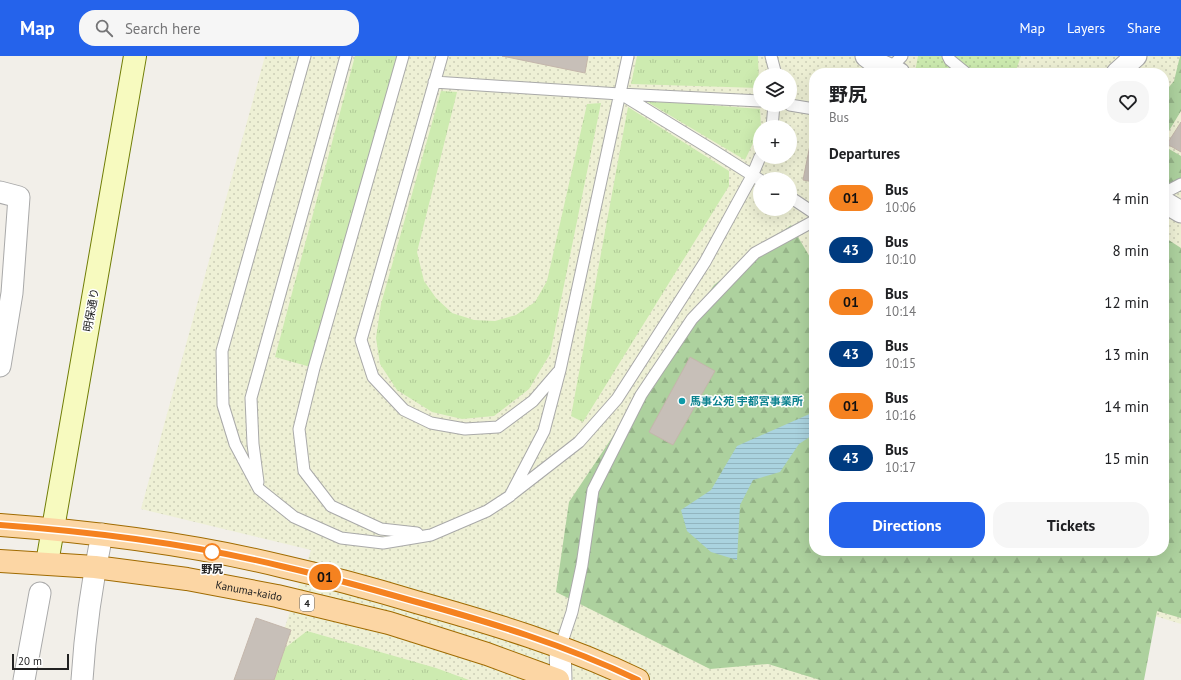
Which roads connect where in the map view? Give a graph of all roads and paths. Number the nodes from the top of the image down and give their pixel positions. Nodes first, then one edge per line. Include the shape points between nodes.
1 (135, 56) edge
2 (305, 56) edge
3 (346, 56) edge
4 (403, 56) edge
5 (442, 56) edge
6 (628, 56) edge
7 (771, 56) edge
8 (866, 56) edge
9 (948, 56) edge
10 (1136, 56) edge
11 (774, 68) edge
12 (894, 68) edge
13 (960, 68) edge
14 (1123, 68) edge
15 (434, 82) junction
16 (620, 94) junction
17 (753, 101) edge
18 (797, 106) edge
19 (809, 109) edge
20 (753, 176) edge
21 (753, 183) edge
22 (1181, 184) edge
23 (1169, 190) edge
24 (0, 192) edge
25 (797, 202) edge
26 (1169, 205) edge
27 (809, 210) edge
28 (1181, 212) edge
29 (809, 224) edge
30 (0, 366) edge
31 (560, 370) junction
32 (259, 489) junction
33 (510, 496) junction
34 (0, 525) edge
35 (53, 529) junction
36 (102, 534) junction
37 (431, 535) junction
38 (0, 561) edge
39 (47, 563) junction
40 (95, 567) junction
41 (40, 593) dead end
42 (560, 648) junction
43 (24, 680) edge
44 (82, 680) edge
45 (558, 680) edge
46 (561, 680) edge
47 (638, 680) edge

1 - 35 street, 明保通り
2 - 32 lane via 222,351 223,405 235,444
3 - 32 lane via 251,398 253,444
4 - 37 lane via 299,428 304,471 331,506 381,529
5 - 15 lane
6 - 16 lane
7 - 11 lane
8 - 12 street via 874,62
9 - 13 lane
10 - 14 street
15 - 16 lane
15 - 31 lane via 361,340 373,377 404,410 431,424 465,430 498,427 534,401
16 - 17 lane
16 - 20 lane
16 - 31 lane
18 - 19 lane
21 - 33 lane via 617,398 579,442
22 - 23 lane
24 - 30 street via 19,197 12,293
25 - 27 lane
26 - 28 street
29 - 42 lane via 755,253 692,319 641,395 593,490 582,566 572,612
31 - 33 lane via 544,431
32 - 37 lane via 294,517 341,538 383,542
33 - 37 lane via 487,511
34 - 35 main road
35 - 36 main road
35 - 39 street, 明保通り
36 - 40 street
36 - 42 main road via 284,566 492,623
38 - 39 main road, Kanuma-kaido / 4
39 - 40 main road, Kanuma-kaido / 4
40 - 44 street
40 - 45 main road, Kanuma-kaido / 4 via 187,579 366,617 488,654
41 - 43 street
42 - 46 street
42 - 47 main road

